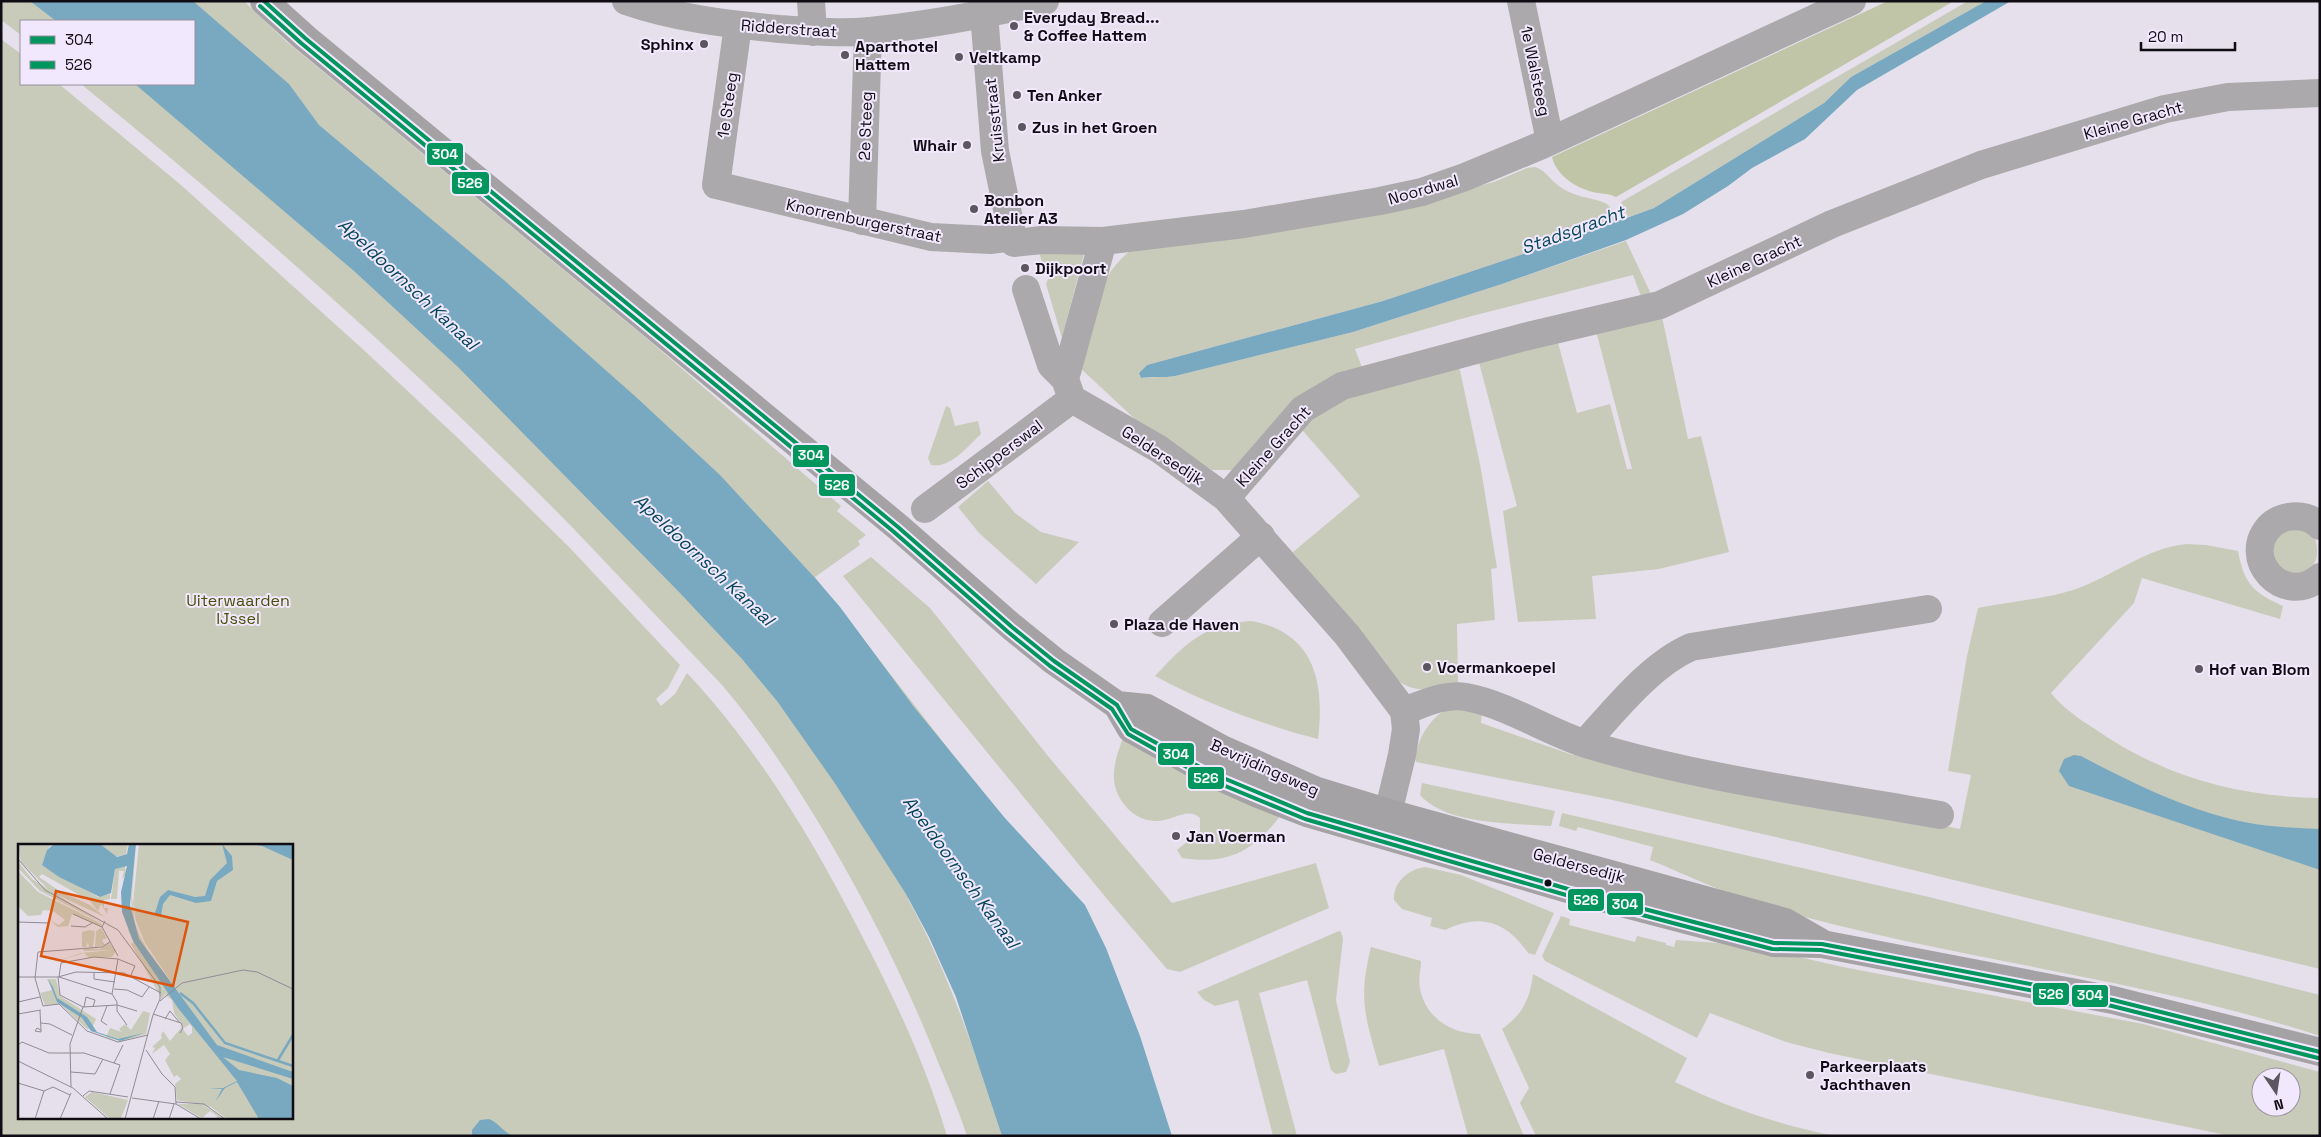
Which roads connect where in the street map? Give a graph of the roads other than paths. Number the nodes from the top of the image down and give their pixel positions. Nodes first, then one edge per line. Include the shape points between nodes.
1 (264, 1) edge
2 (626, 1) edge
3 (811, 1) edge
4 (1045, 1) edge
5 (1521, 1) edge
6 (1852, 1) edge
7 (983, 8) edge
8 (738, 25) junction
9 (868, 31) junction
10 (813, 32) junction
11 (2320, 93) edge
12 (1550, 141) junction
13 (716, 185) joint
14 (862, 222) junction
15 (1014, 240) junction
16 (1103, 241) junction
17 (1026, 289) dead end
18 (1068, 389) junction
19 (1226, 498) junction
20 (925, 510) dead end
21 (2320, 526) edge
22 (1261, 536) junction
23 (2320, 577) edge
24 (1928, 609) dead end
25 (1162, 623) dead end
26 (1404, 711) junction
27 (1584, 743) junction
28 (1940, 815) dead end
29 (1386, 823) junction
30 (2320, 1052) edge

1 - 29 main road, Bevrijdingsweg via 304,38 898,528 1012,627 1116,705 1131,729 1209,772 1307,813
2 - 8 street, Ridderstraat via 661,13
3 - 10 street
4 - 7 street, Ridderstraat
5 - 12 street, 1e Walsteeg
6 - 12 street, Noordwal
7 - 9 street, Ridderstraat
7 - 15 street, Kruisstraat via 995,152
8 - 10 street, Ridderstraat
8 - 13 street, 1e Steeg
9 - 10 street, Ridderstraat
9 - 14 street, 2e Steeg
11 - 19 street, Kleine Gracht via 2228,97 2165,108 1980,165 1832,224 1660,305 1524,337 1342,386 1303,409
12 - 16 street, Noordwal via 1422,192 1244,224
13 - 14 street, Knorrenburgerstraat
14 - 15 street, Knorrenburgerstraat via 931,238
15 - 16 street, Knorrenburgerstraat
16 - 18 street
17 - 18 street via 1051,365
18 - 19 street, Geldersedijk
18 - 20 street, Schipperswal
19 - 22 street, Geldersedijk
21 - 23 street via 2307,517 2283,517 2266,530 2260,550 2264,570 2281,584 2302,586
22 - 25 street
22 - 26 street, Geldersedijk via 1347,635
24 - 27 street via 1691,647 1660,665
26 - 27 street via 1435,700 1465,696
26 - 29 street via 1406,729 1402,755
27 - 28 street via 1742,781
29 - 30 main road, Geldersedijk via 1568,889 1774,943 1822,944 2113,1000

